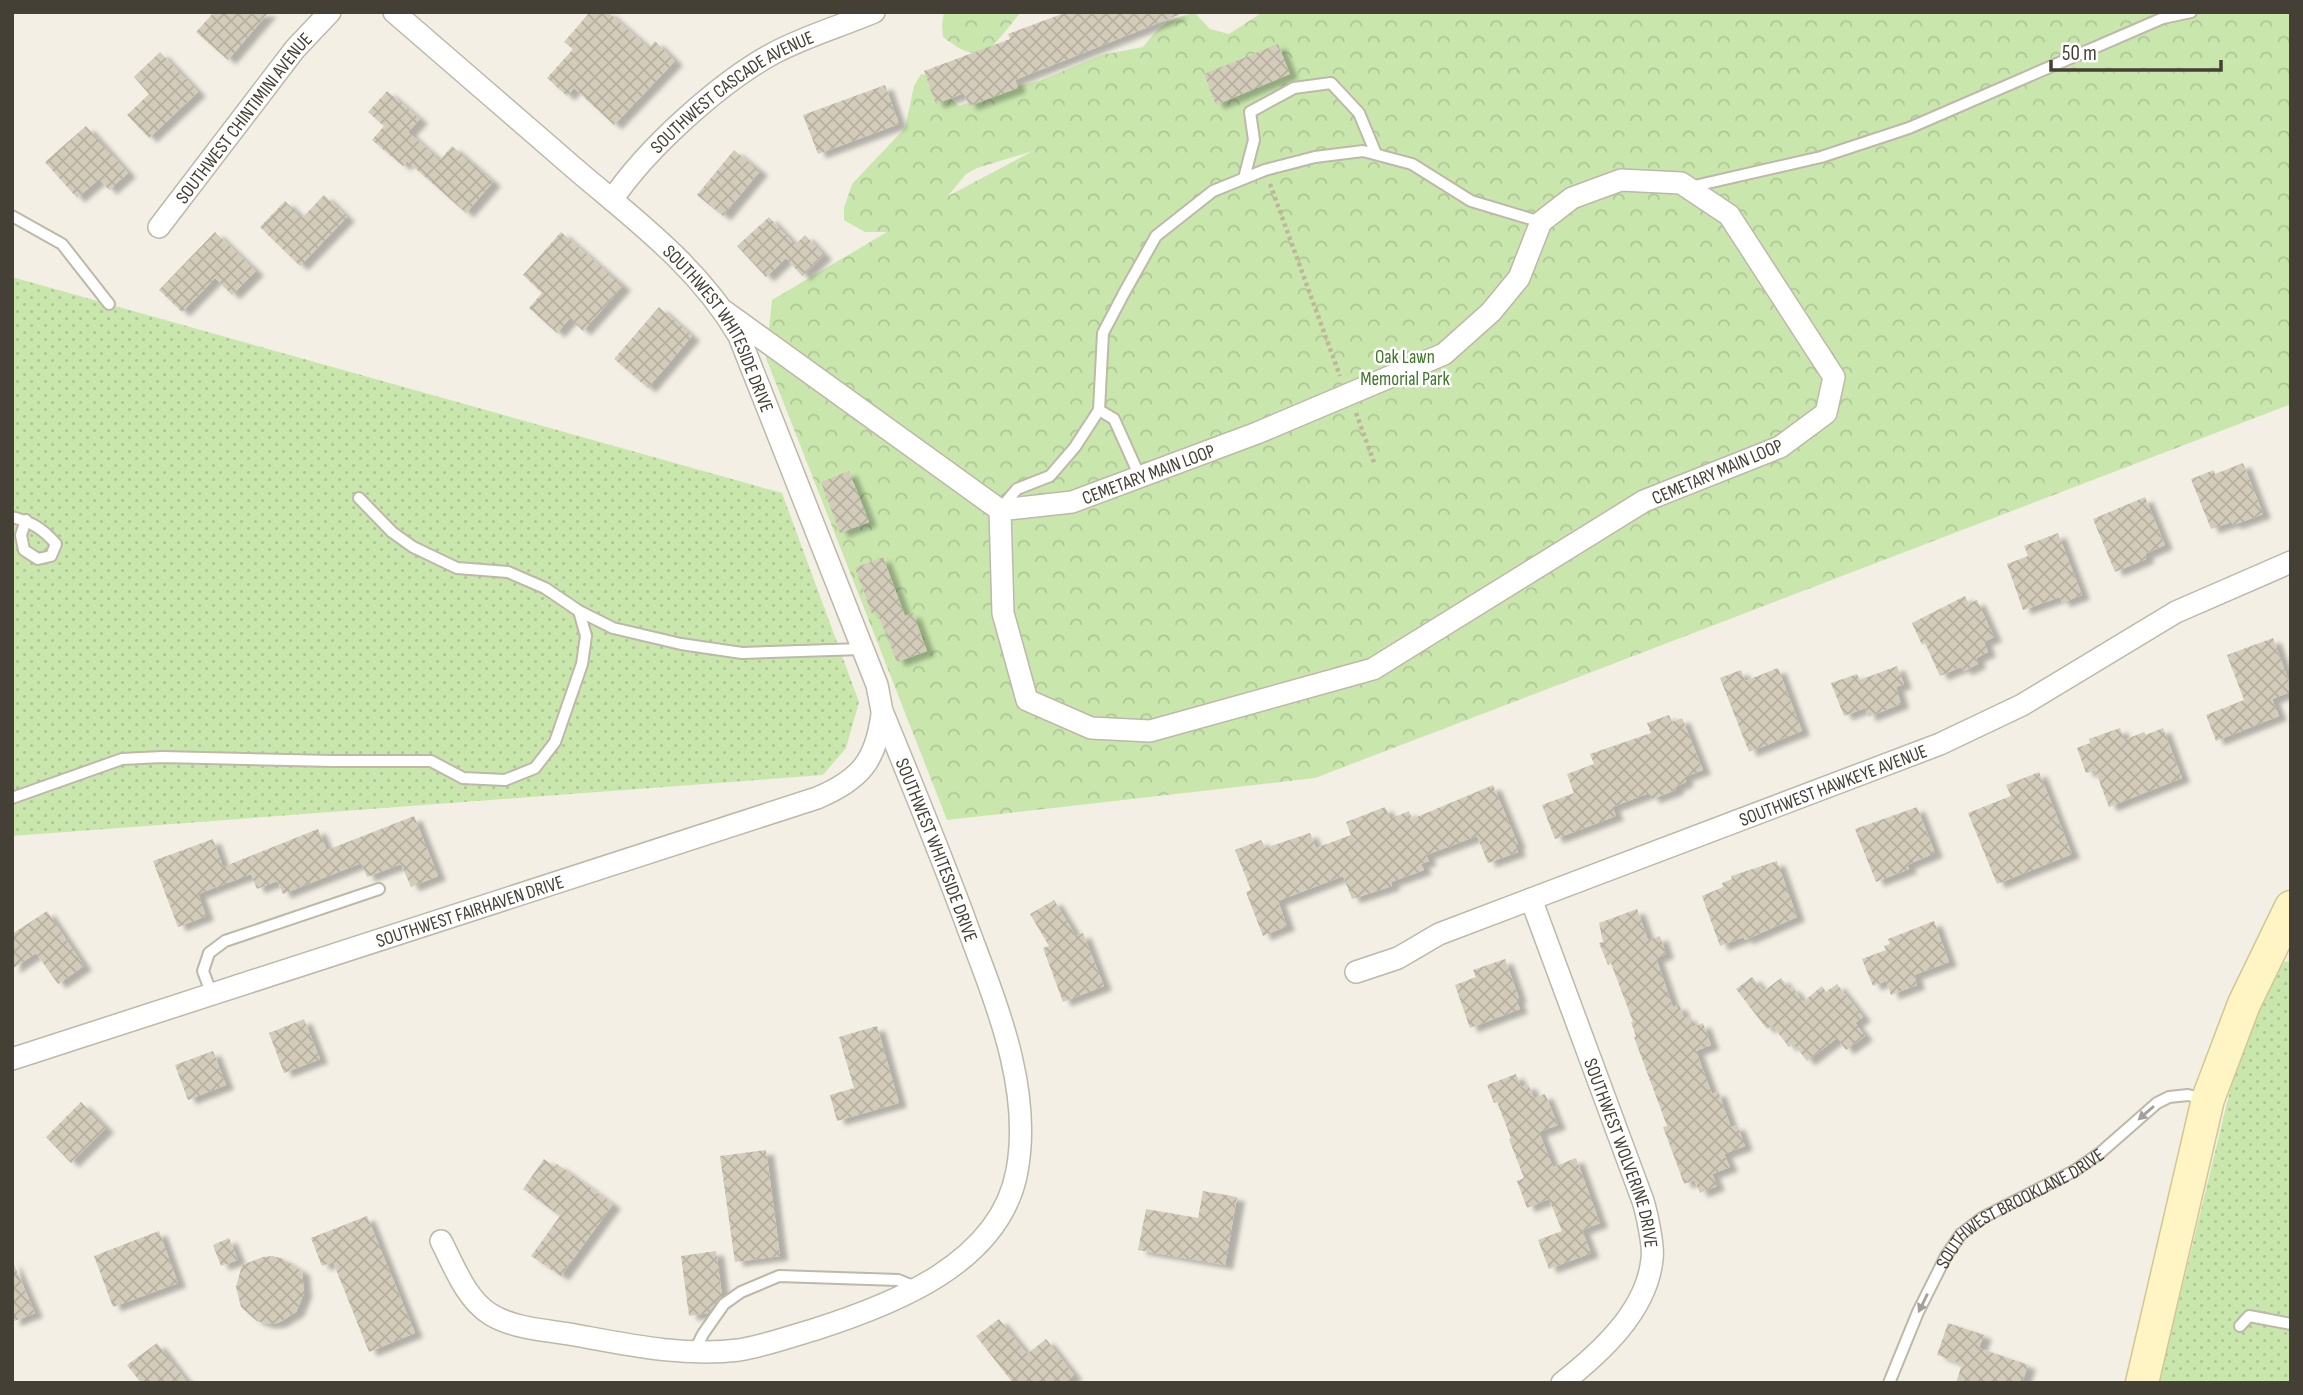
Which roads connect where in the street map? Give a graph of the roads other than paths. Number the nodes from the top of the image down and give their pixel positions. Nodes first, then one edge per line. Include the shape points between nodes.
1 (330, 12) edge
2 (394, 12) edge
3 (874, 12) edge
4 (2191, 12) edge
5 (1376, 154) junction
6 (1244, 178) junction
7 (1687, 187) junction
8 (612, 200) junction
9 (12, 216) edge
10 (1541, 222) junction
11 (159, 227) dead end
12 (109, 304) dead end
13 (724, 311) junction
14 (1099, 410) junction
15 (1140, 477) junction
16 (359, 498) dead end
17 (1000, 510) junction
18 (12, 517) edge
19 (26, 520) dead end
20 (2291, 562) edge
21 (579, 611) junction
22 (862, 649) junction
23 (882, 711) junction
24 (12, 798) edge
25 (379, 889) dead end
26 (1531, 899) junction
27 (2291, 907) edge
28 (1356, 971) dead end
29 (212, 995) junction
30 (12, 1059) edge
31 (2208, 1100) junction
32 (441, 1241) dead end
33 (919, 1288) junction
34 (2291, 1324) edge
35 (2240, 1326) dead end
36 (694, 1352) junction
37 (1562, 1383) edge
38 (1889, 1383) edge
39 (2142, 1383) edge

1 - 11 street, SOUTHWEST CHINTIMINI AVENUE via 295,49
2 - 8 street, SOUTHWEST WHITESIDE DRIVE
3 - 8 street, SOUTHWEST CASCADE AVENUE via 782,49 731,82 639,163
4 - 7 lane via 2163,18 1909,128 1821,157
5 - 6 lane via 1363,151 1315,157
5 - 6 lane via 1359,113 1331,83 1294,88 1250,112 1254,140
5 - 10 lane via 1412,164 1471,201
6 - 14 lane via 1213,191 1156,236 1102,334
7 - 10 street, CEMETARY MAIN LOOP via 1621,180 1572,198
7 - 17 street, CEMETARY MAIN LOOP via 1729,215 1834,377 1826,413 1780,447 1644,501 1373,669 1150,731 1091,728 1027,700 1003,613
8 - 13 street, SOUTHWEST WHITESIDE DRIVE via 697,277
9 - 12 lane via 62,244
10 - 15 street, CEMETARY MAIN LOOP via 1519,278 1491,312 1444,354
13 - 17 street
13 - 22 street, SOUTHWEST WHITESIDE DRIVE via 739,336
14 - 15 lane via 1114,419
14 - 17 lane via 1050,476 1017,489
15 - 17 street, CEMETARY MAIN LOOP via 1072,502
16 - 21 lane via 413,547 457,568 508,572 545,588
18 - 19 lane
20 - 26 street, SOUTHWEST HAWKEYE AVENUE via 2176,612 2022,705 1940,744
21 - 22 lane via 613,628 742,653
21 - 24 lane via 586,636 582,664 555,742 535,768 505,780 463,778 432,761 162,757 122,759
22 - 23 street, SOUTHWEST WHITESIDE DRIVE
23 - 29 street, SOUTHWEST FAIRHAVEN DRIVE via 873,755 839,789
23 - 33 street, SOUTHWEST WHITESIDE DRIVE via 950,877 1006,1037 1021,1133 1017,1173 996,1221 959,1261
25 - 29 lane via 225,941 209,953 202,971
26 - 28 street, SOUTHWEST HAWKEYE AVENUE via 1439,934 1398,958
26 - 37 street, SOUTHWEST WOLVERINE DRIVE via 1648,1214 1653,1258 1646,1284 1626,1321 1594,1358
27 - 31 street via 2244,1004
29 - 30 street, SOUTHWEST FAIRHAVEN DRIVE
31 -> 38 lane, SOUTHWEST BROOKLANE DRIVE via 2188,1094 2157,1103 2091,1159 1961,1234 1945,1256
31 - 39 street
32 - 36 street, SOUTHWEST WHITESIDE DRIVE via 471,1296 508,1323
33 - 36 street, SOUTHWEST WHITESIDE DRIVE via 767,1344
33 - 36 lane via 898,1280 779,1276 724,1304
34 - 35 lane via 2249,1315

